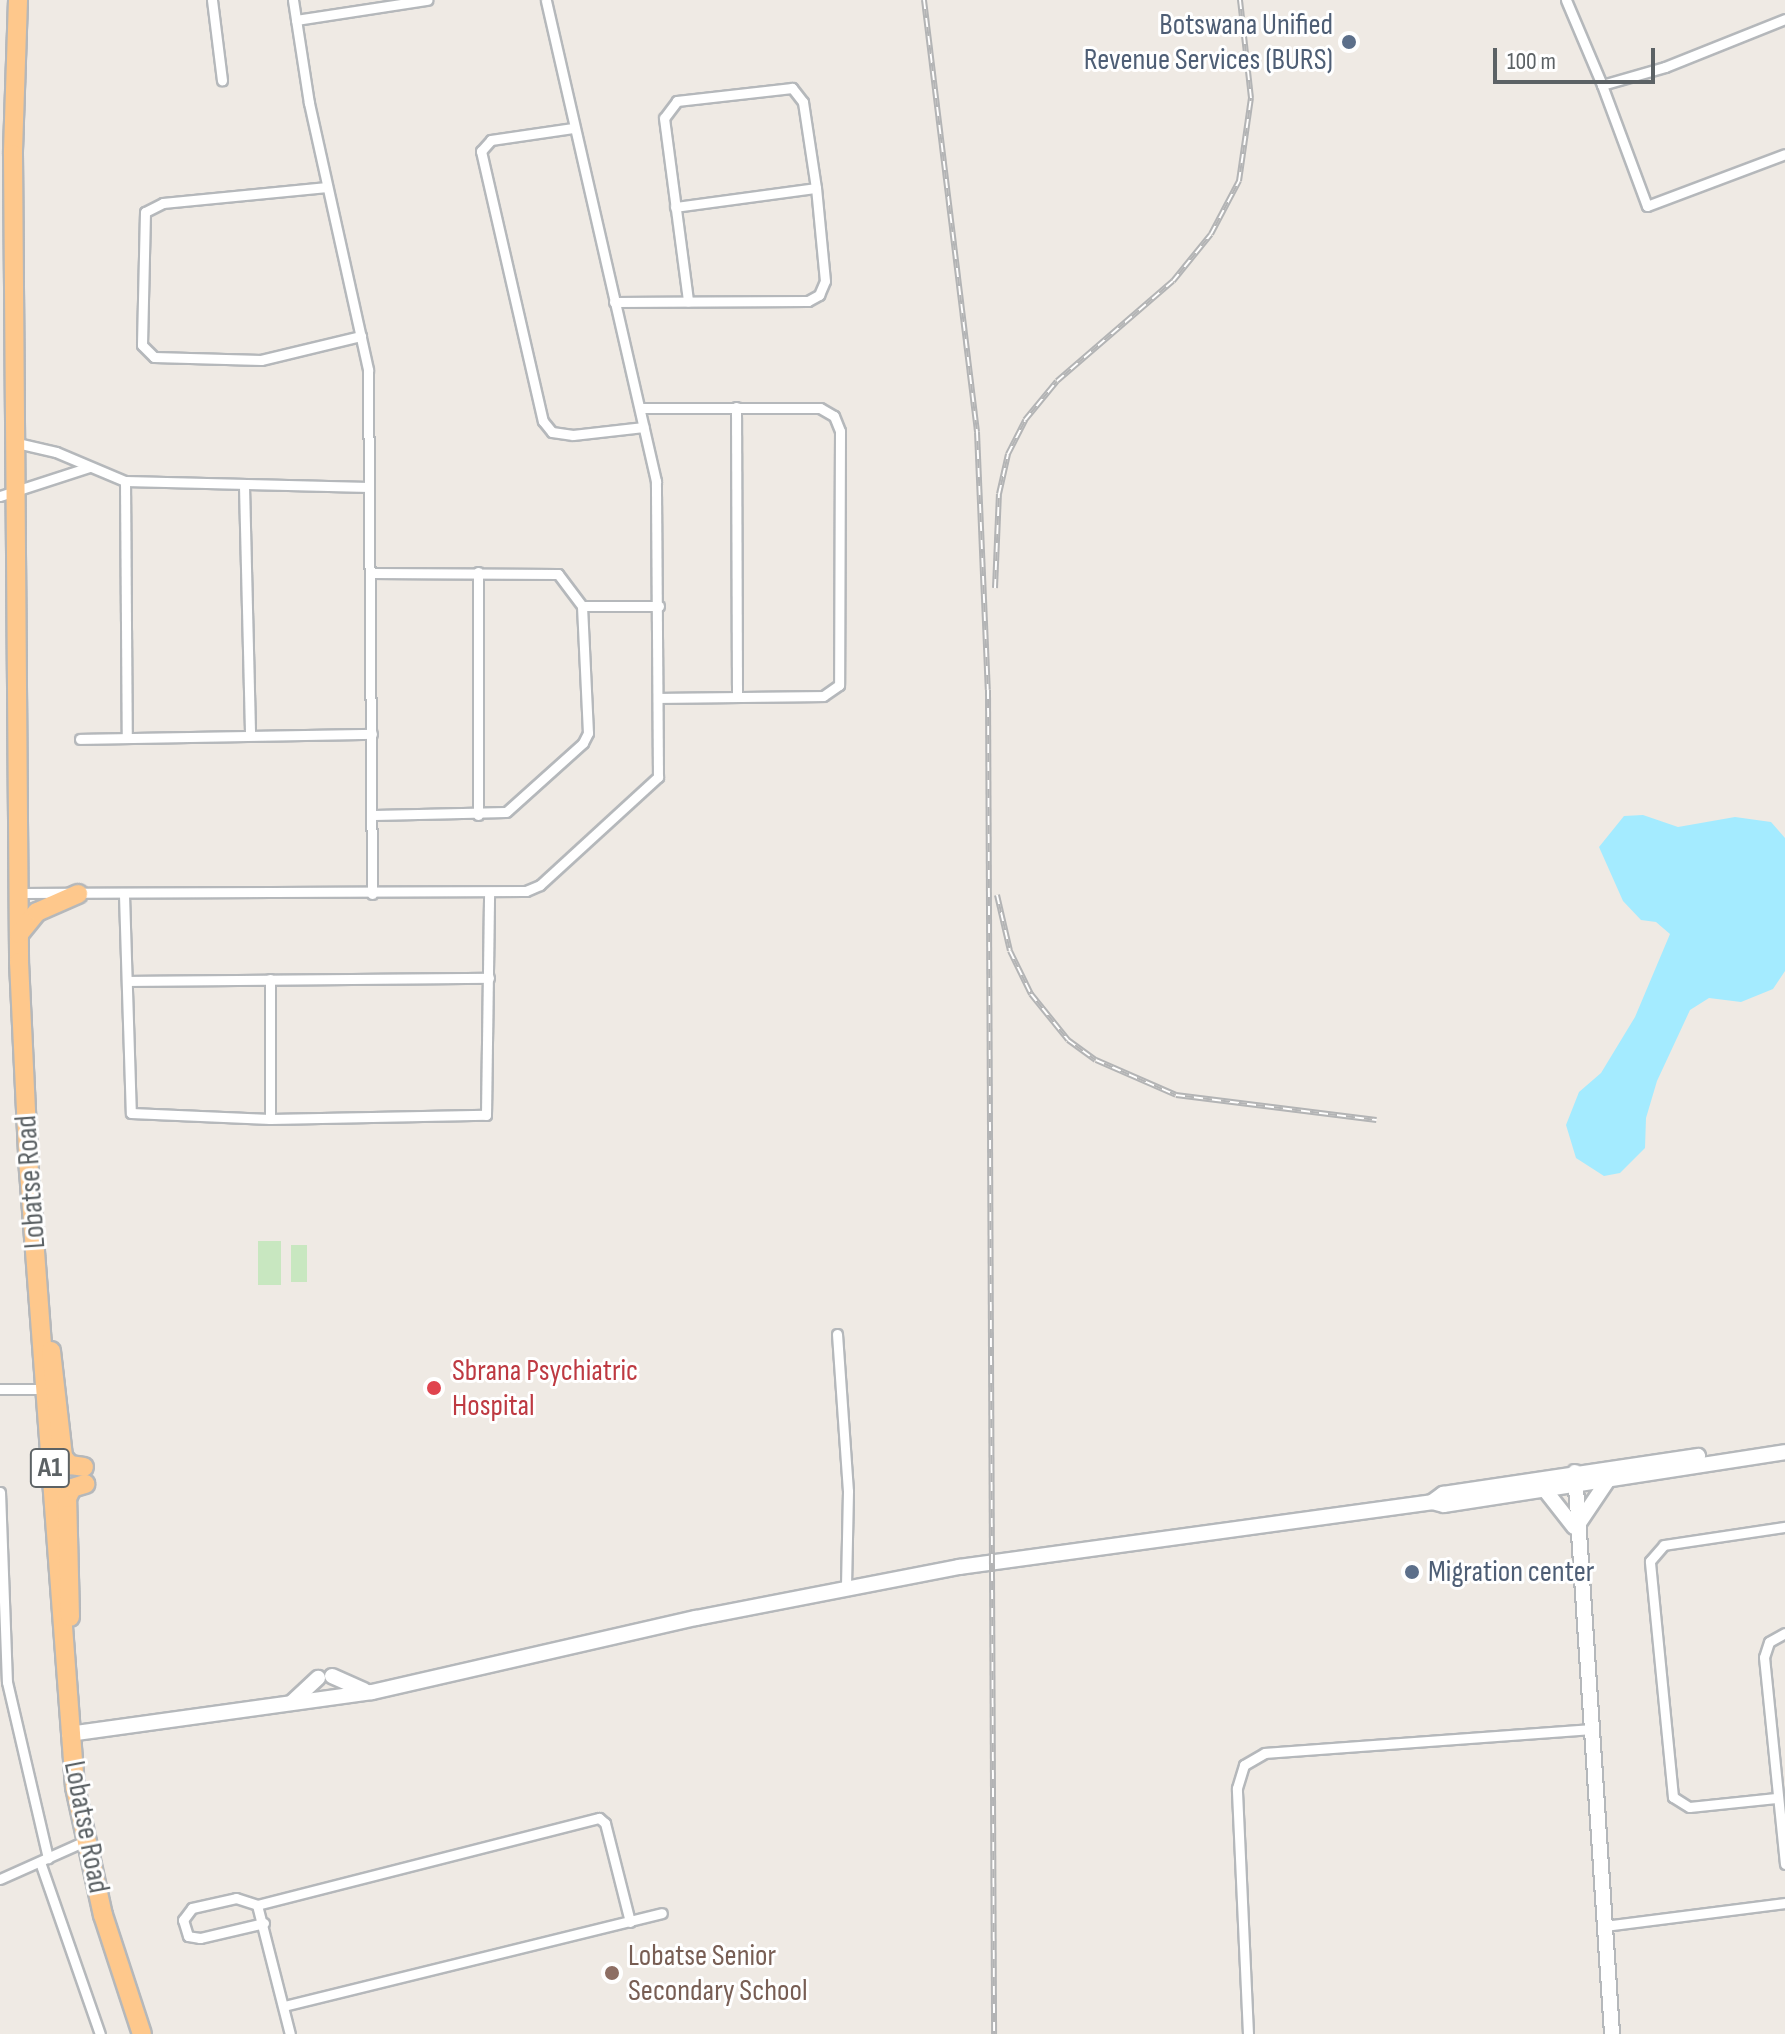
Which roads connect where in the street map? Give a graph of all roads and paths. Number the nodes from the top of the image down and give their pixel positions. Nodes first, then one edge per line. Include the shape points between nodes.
1 (9, 0) edge
2 (18, 0) edge
3 (212, 0) edge
4 (293, 0) edge
5 (427, 0) edge
6 (546, 0) edge
7 (1566, 0) edge
8 (1785, 19) edge
9 (296, 20) junction
10 (14, 32) junction
11 (222, 80) dead end
12 (1602, 85) junction
13 (573, 128) junction
14 (1785, 154) edge
15 (6, 156) edge
16 (327, 187) junction
17 (816, 188) junction
18 (675, 207) junction
19 (688, 301) junction
20 (614, 302) junction
21 (361, 336) junction
22 (736, 407) junction
23 (640, 408) junction
24 (644, 427) junction
25 (17, 443) junction
26 (89, 467) junction
27 (125, 481) junction
28 (244, 486) junction
29 (369, 487) junction
30 (9, 495) edge
31 (478, 572) junction
32 (371, 573) junction
33 (582, 606) junction
34 (659, 606) junction
35 (737, 697) junction
36 (659, 698) junction
37 (372, 734) junction
38 (250, 735) junction
39 (127, 737) junction
40 (80, 739) dead end
41 (374, 815) junction
42 (478, 815) junction
43 (19, 893) junction
44 (78, 894) junction
45 (372, 894) junction
46 (489, 894) junction
47 (124, 895) junction
48 (19, 934) junction
49 (489, 978) junction
50 (270, 979) junction
51 (128, 981) junction
52 (270, 1119) junction
53 (37, 1285) junction
54 (837, 1334) dead end
55 (0, 1389) edge
56 (44, 1389) junction
57 (1785, 1452) edge
58 (1762, 1454) junction
59 (1575, 1478) junction
60 (1608, 1480) junction
61 (1545, 1490) junction
62 (0, 1492) edge
63 (1432, 1502) junction
64 (1785, 1527) edge
65 (1576, 1531) junction
66 (846, 1589) junction
67 (1785, 1633) edge
68 (65, 1671) junction
69 (372, 1692) junction
70 (283, 1707) junction
71 (1591, 1729) junction
72 (69, 1734) junction
73 (1780, 1780) edge
74 (1776, 1798) junction
75 (85, 1841) junction
76 (44, 1860) junction
77 (1785, 1864) edge
78 (0, 1879) edge
79 (1785, 1903) edge
80 (257, 1905) junction
81 (662, 1913) dead end
82 (630, 1922) junction
83 (264, 1923) junction
84 (1605, 1926) junction
85 (284, 2006) junction
86 (100, 2034) edge
87 (142, 2034) edge
88 (290, 2034) edge
89 (1248, 2034) edge
90 (1612, 2034) edge

1 - 10 highway, Lobatse Road / A1
2 - 10 highway, Lobatse Road / A1
3 - 11 street
4 - 9 street
5 - 9 street
6 - 13 street
7 - 12 street
8 - 12 street via 1665,67
9 - 16 street
10 - 15 highway, Lobatse Road / A1
12 - 14 street via 1647,206
13 - 20 street
13 - 24 street via 491,140 481,151 532,375 543,421 552,432 573,435
15 - 25 highway, Lobatse Road / A1
16 - 21 street
16 - 21 street via 163,203 145,212 142,345 154,357 261,360
17 - 18 street
17 - 18 street via 803,102 792,88 677,101 664,118
17 - 19 street via 825,281 815,299
18 - 19 street
19 - 20 street
20 - 23 street
21 - 29 street via 368,370
22 - 23 street
22 - 35 street
22 - 35 street via 825,409 840,431 841,681 823,696
23 - 24 street
24 - 34 street via 656,481
25 - 26 street via 46,448
25 - 30 highway, Lobatse Road / A1
26 - 27 street
26 - 30 street
27 - 28 street
27 - 39 street
28 - 29 street
28 - 38 street
29 - 32 street
30 - 43 highway, Lobatse Road / A1
31 - 32 street
31 - 33 street via 553,571
31 - 42 street
32 - 37 street
33 - 34 street
33 - 42 street via 587,735 511,809
34 - 36 street
35 - 36 street
36 - 46 street via 656,780 540,885
37 - 38 street
37 - 41 street
38 - 39 street
39 - 40 street
41 - 42 street
41 - 45 street
43 - 44 street
43 - 48 highway, Lobatse Road / A1
44 - 47 street
44 - 48 highway via 37,912
45 - 46 street
45 - 47 street
46 - 49 street
47 - 51 street
48 - 53 highway, Lobatse Road / A1
49 - 50 street
49 - 52 street via 486,1115
50 - 51 street
50 - 52 street
51 - 52 street via 132,1115
53 - 56 highway, Lobatse Road / A1
53 - 68 highway via 58,1385 63,1457 84,1476 67,1498 73,1589
54 - 66 street via 848,1491
55 - 56 street
56 - 68 highway, Lobatse Road / A1
57 - 58 street
58 - 59 street via 1741,1450
58 - 60 street
59 - 60 street
59 - 61 street
59 - 63 street via 1443,1494
59 - 65 street
60 - 65 street via 1588,1502
61 - 63 street via 1444,1505
61 - 65 street
62 - 76 street via 7,1682
63 - 66 street via 959,1567
64 - 74 street via 1664,1545 1650,1561 1673,1797 1689,1807
65 - 71 street
66 - 69 street
67 - 73 street via 1769,1642 1764,1657
68 - 72 highway, Lobatse Road / A1
69 - 70 street
69 - 70 street via 325,1677
70 - 72 street
71 - 84 street
71 - 89 street via 1265,1753 1244,1765 1237,1788
72 - 75 highway, Lobatse Road / A1
73 - 74 street
74 - 77 street
75 - 76 street
75 - 87 highway, Lobatse Road / A1
76 - 78 street
76 - 86 street
79 - 84 street
80 - 82 street via 599,1818 605,1823
80 - 83 street
80 - 83 street via 236,1898 189,1909 185,1930 200,1938
81 - 82 street
82 - 85 street
83 - 85 street
84 - 90 street
85 - 88 street

